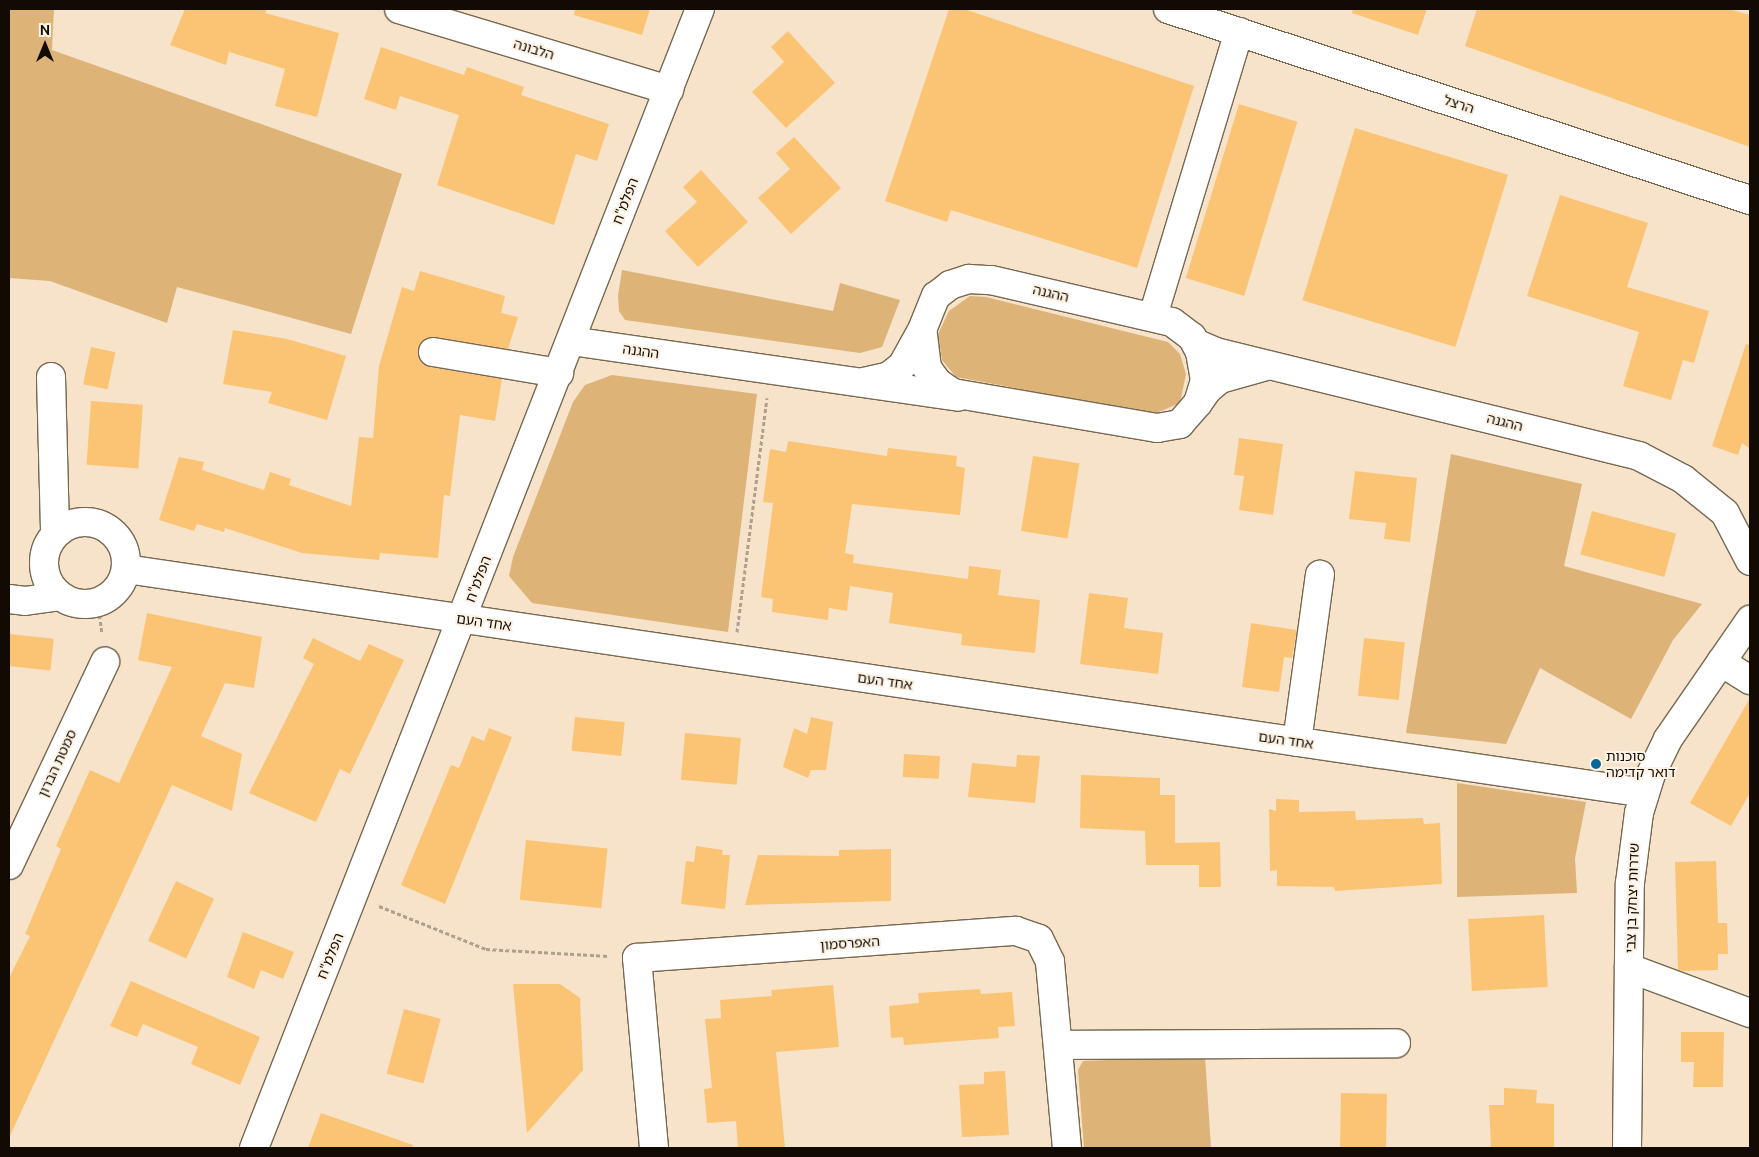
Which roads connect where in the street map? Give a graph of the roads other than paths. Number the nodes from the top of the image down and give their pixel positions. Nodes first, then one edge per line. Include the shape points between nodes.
1 (399, 9) edge
2 (700, 9) edge
3 (1168, 9) edge
4 (1239, 32) junction
5 (669, 90) junction
6 (1750, 200) edge
7 (1153, 316) junction
8 (922, 330) junction
9 (571, 341) junction
10 (1197, 344) junction
11 (433, 352) dead end
12 (1269, 365) junction
13 (559, 373) junction
14 (51, 377) dead end
15 (860, 383) junction
16 (972, 399) junction
17 (1198, 404) junction
18 (1738, 517) edge
19 (56, 533) junction
20 (1750, 561) edge
21 (126, 569) junction
22 (1320, 576) dead end
23 (60, 596) junction
24 (9, 599) edge
25 (463, 619) junction
26 (1750, 620) edge
27 (105, 662) road end
28 (1721, 662) junction
29 (1750, 680) edge
30 (1297, 742) junction
31 (1644, 793) junction
32 (9, 865) edge
33 (1629, 968) junction
34 (1750, 1013) edge
35 (1396, 1043) dead end
36 (1058, 1045) junction
37 (254, 1148) edge
38 (654, 1148) edge
39 (1067, 1148) edge
40 (1628, 1148) edge

1 - 5 street, הלבונה
2 - 5 street, הפלמ"ח
3 - 4 street, הרצל
4 - 6 street, הרצל
4 - 7 street
5 - 9 street, הפלמ"ח
7 - 8 street, ההגנה via 980,278 959,281 942,290 931,304
7 - 10 street, ההגנה via 1179,327
8 - 15 street, ההגנה via 902,366 881,379
8 - 16 street, ההגנה via 924,359 932,376 944,388
9 - 13 street, הפלמ"ח
9 - 15 street, ההגנה
10 - 12 street, ההגנה
10 - 17 street via 1204,370
11 - 13 street
12 - 17 street, ההגנה via 1220,379 1206,390
12 - 18 street, ההגנה via 1625,451 1673,473
13 - 25 street, הפלמ"ח
14 - 19 street
15 - 16 street, ההגנה
16 - 17 street, ההגנה via 1157,428 1180,424
18 - 20 street, ההגנה
19 - 21 street via 78,522 104,526 122,544
19 - 23 street via 43,563 48,582
21 - 23 street via 114,592 98,602 78,603
21 - 25 street, אחד העם
22 - 30 street
23 - 24 street via 25,601
25 - 30 street, אחד העם
25 - 37 street, הפלמ"ח
26 - 28 street, שדרות יצחק בן צבי
27 - 32 street, סמטת הברון
28 - 29 street
28 - 31 street, שדרות יצחק בן צבי via 1668,739
30 - 31 street, אחד העם
31 - 33 street, שדרות יצחק בן צבי via 1632,857
33 - 34 street
33 - 40 street, שדרות יצחק בן צבי
35 - 36 street
36 - 38 street, האפרסמון via 1048,954 1039,939 1025,932 638,958
36 - 39 street, האפרסמון

